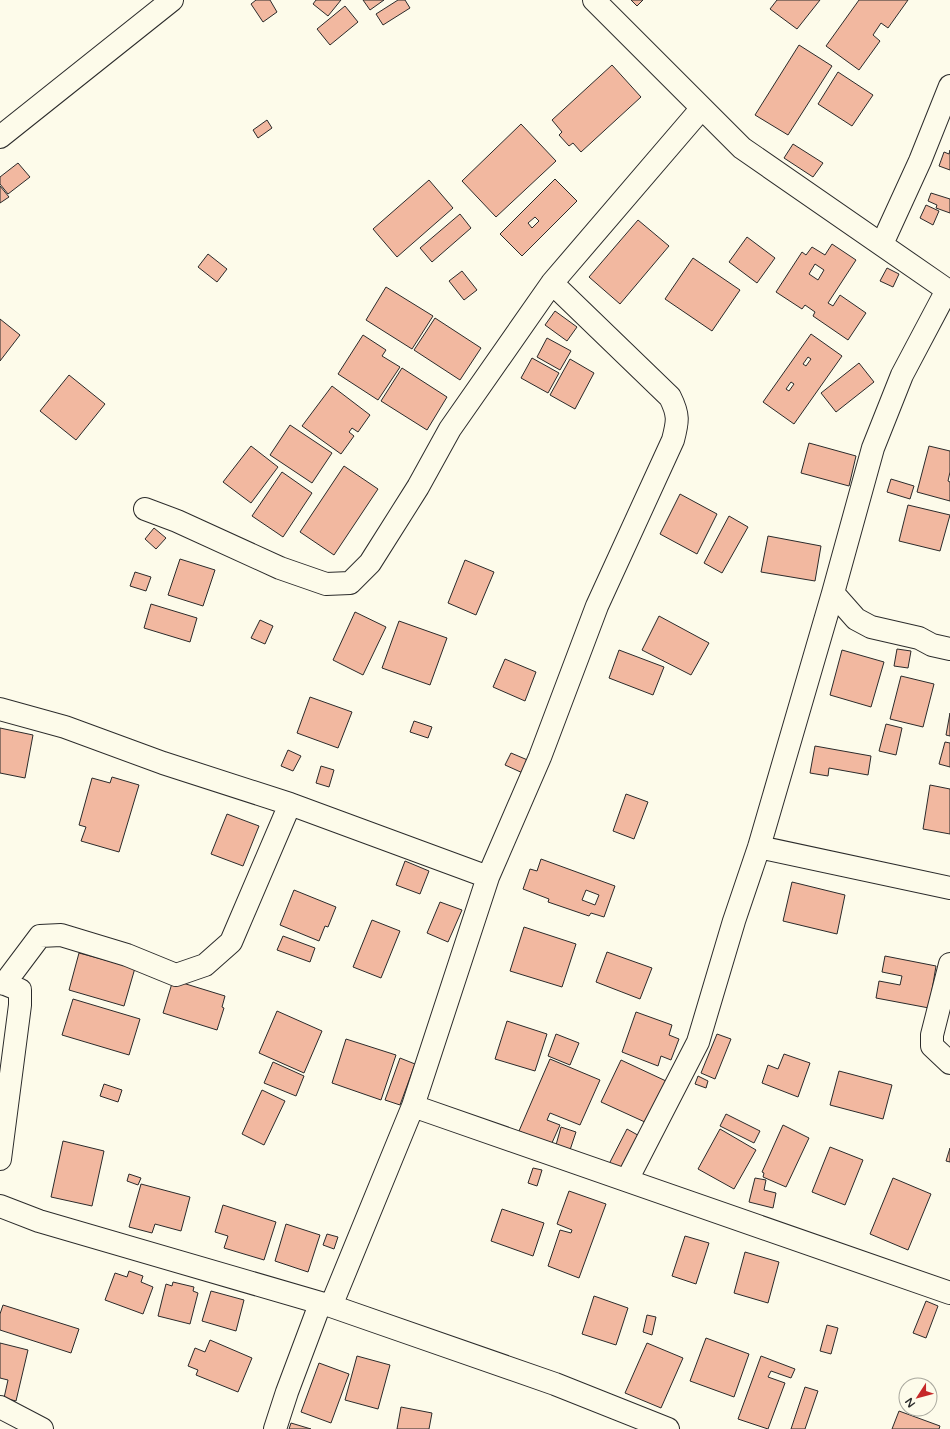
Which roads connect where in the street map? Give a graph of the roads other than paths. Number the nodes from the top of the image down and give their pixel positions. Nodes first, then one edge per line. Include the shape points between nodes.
1 (172, 0) edge
2 (594, 0) edge
3 (950, 86) edge
4 (702, 108) junction
5 (0, 136) edge
6 (882, 244) junction
7 (552, 283) junction
8 (948, 291) edge
9 (145, 509) dead end
10 (833, 593) junction
11 (950, 649) edge
12 (0, 709) edge
13 (290, 804) junction
14 (759, 847) junction
15 (488, 878) junction
16 (950, 888) edge
17 (950, 964) edge
18 (2, 983) edge
19 (950, 1063) edge
20 (413, 1106) junction
21 (0, 1159) edge
22 (627, 1180) junction
23 (0, 1206) edge
24 (950, 1293) edge
25 (326, 1305) junction
26 (0, 1407) edge
27 (42, 1429) edge
28 (275, 1429) edge
29 (668, 1429) edge

1 - 5 street
2 - 4 street
3 - 6 street via 920,161
4 - 6 street via 742,148
4 - 7 street
6 - 8 street
7 - 9 street via 450,429 418,487 370,563 350,583 326,584 280,568
7 - 15 street via 670,397 677,412 677,425 673,440 597,606 540,757
8 - 10 street via 902,375 873,448
10 - 11 street via 856,620 871,627
10 - 14 street
12 - 13 street via 65,727 162,763
13 - 15 street
13 - 18 street via 231,942 205,965 176,974 127,955 61,935 40,936
14 - 16 street
14 - 22 street via 698,1042
15 - 20 street
17 - 19 street via 932,1046
18 - 21 street via 20,990 20,1005
20 - 22 street
20 - 25 street
22 - 24 street
23 - 25 street via 39,1221
25 - 28 street via 287,1392
25 - 29 street via 555,1384
26 - 27 street

